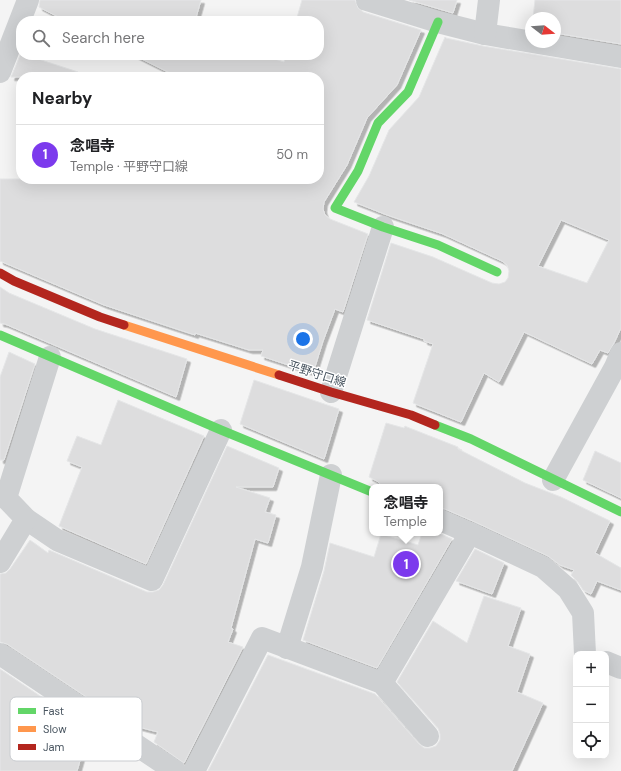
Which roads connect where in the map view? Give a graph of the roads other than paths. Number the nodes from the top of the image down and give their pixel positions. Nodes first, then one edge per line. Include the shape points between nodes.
1 (28, 0) edge
2 (367, 0) edge
3 (489, 0) edge
4 (22, 16) edge
5 (438, 22) junction
6 (16, 31) edge
7 (485, 34) junction
8 (621, 57) edge
9 (0, 72) edge
10 (383, 228) junction
11 (497, 272) dead end
12 (0, 273) edge
13 (0, 335) edge
14 (621, 353) edge
15 (50, 357) junction
16 (331, 392) junction
17 (221, 430) junction
18 (331, 475) junction
19 (553, 480) junction
20 (369, 491) edge
21 (621, 512) edge
22 (26, 518) junction
23 (443, 521) edge
24 (470, 533) junction
25 (0, 562) edge
26 (287, 648) junction
27 (586, 651) edge
28 (0, 654) edge
29 (609, 663) edge
30 (621, 668) edge
31 (382, 683) junction
32 (64, 697) edge
33 (428, 736) dead end
34 (142, 749) edge
35 (175, 771) edge
36 (194, 771) edge

1 - 4 street
2 - 5 street
3 - 7 street
5 - 7 street
5 - 10 street via 408,92 378,124 358,171 335,208
6 - 9 street
7 - 8 street
10 - 11 street via 438,245
10 - 16 street
12 - 16 street, 平野守口線 via 100,317
13 - 15 street
14 - 19 street
15 - 17 street
15 - 22 street via 6,498
16 - 19 street, 平野守口線 via 411,416 471,439
17 - 18 street
17 - 22 street via 152,580 57,540
18 - 20 street
18 - 26 street via 312,567
19 - 21 street, 平野守口線
22 - 25 street
23 - 24 street
24 - 27 street via 543,567 568,589 583,613
24 - 31 street
26 - 31 street
26 - 36 street via 262,638
28 - 32 street
29 - 30 street
31 - 33 street
34 - 35 street

